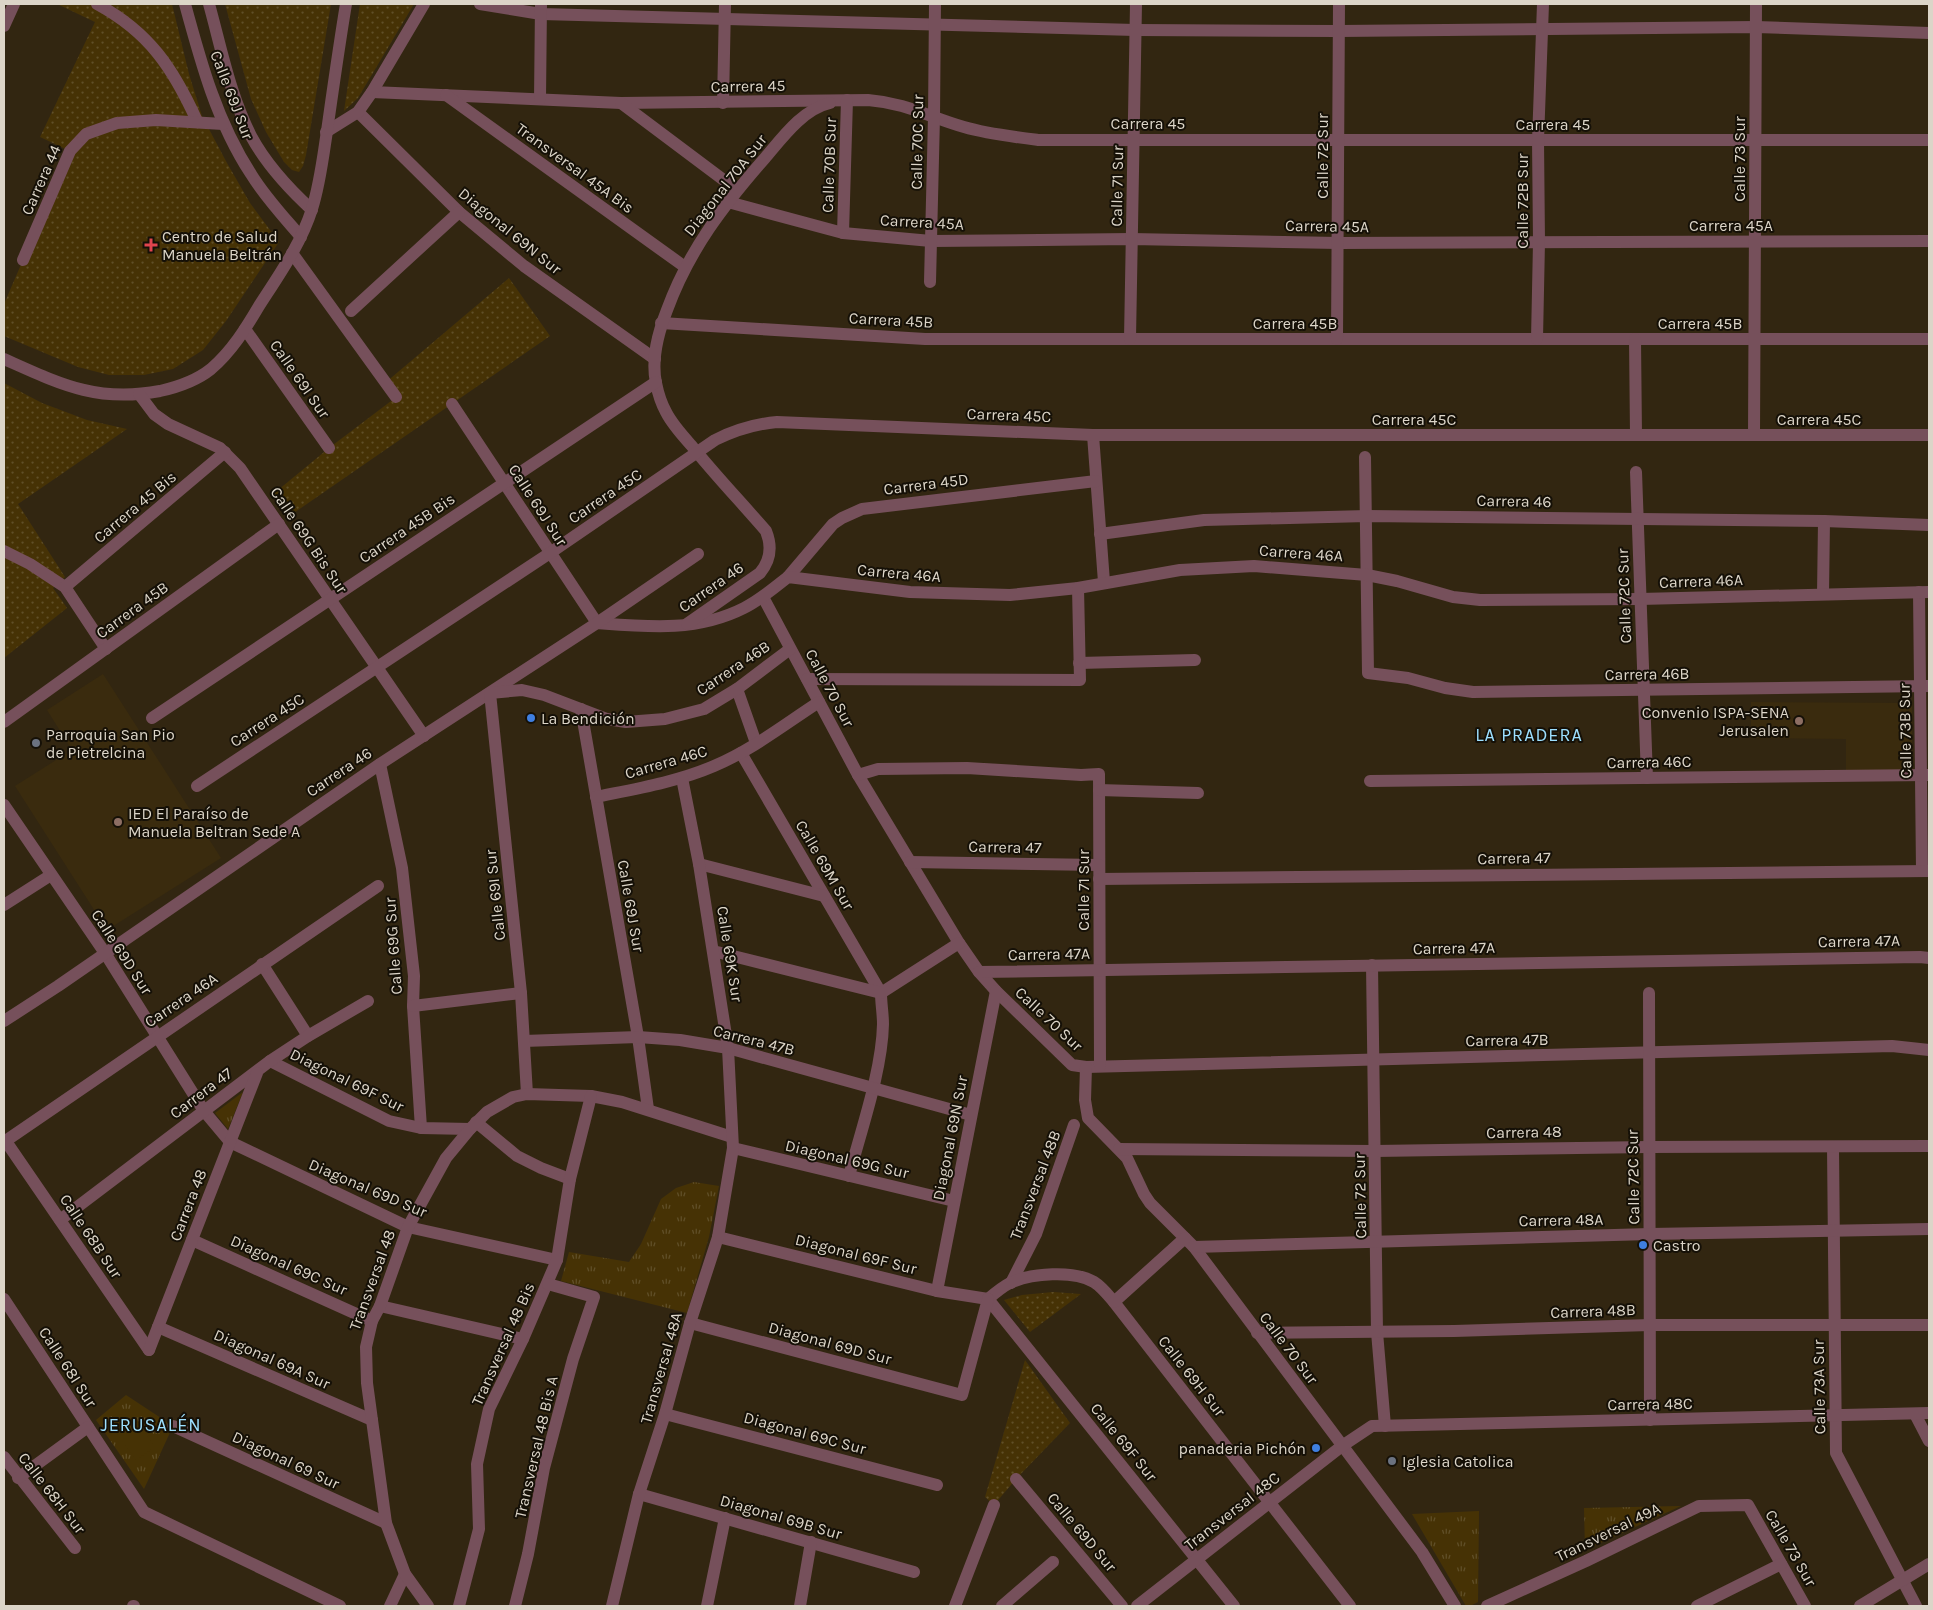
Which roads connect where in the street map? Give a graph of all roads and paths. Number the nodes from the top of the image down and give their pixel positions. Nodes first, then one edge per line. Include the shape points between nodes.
1 (14, 4) edge
2 (97, 4) edge
3 (185, 4) edge
4 (208, 4) edge
5 (346, 4) edge
6 (424, 4) edge
7 (480, 4) edge
8 (725, 4) edge
9 (935, 4) edge
10 (1136, 4) edge
11 (1339, 4) edge
12 (1543, 4) edge
13 (1756, 4) edge
14 (541, 9) edge
15 (724, 20) junction
16 (935, 25) junction
17 (4, 26) edge
18 (1756, 27) junction
19 (1542, 28) junction
20 (1135, 30) junction
21 (1339, 31) junction
22 (1929, 33) edge
23 (372, 92) junction
24 (446, 95) junction
25 (540, 99) junction
26 (848, 100) junction
27 (621, 103) junction
28 (723, 103) junction
29 (358, 112) junction
30 (934, 117) junction
31 (198, 121) junction
32 (223, 124) junction
33 (326, 132) junction
34 (1134, 140) junction
35 (1338, 140) junction
36 (1538, 140) junction
37 (1755, 140) junction
38 (1929, 140) edge
39 (737, 190) junction
40 (728, 202) junction
41 (312, 210) junction
42 (458, 212) junction
43 (843, 232) junction
44 (301, 237) junction
45 (1132, 239) junction
46 (931, 241) junction
47 (1929, 241) edge
48 (1338, 242) junction
49 (1539, 242) junction
50 (1755, 242) junction
51 (292, 253) junction
52 (23, 260) dead end
53 (685, 267) junction
54 (930, 282) dead end
55 (351, 311) dead end
56 (661, 323) junction
57 (245, 329) junction
58 (1130, 339) junction
59 (1337, 339) junction
60 (1537, 339) junction
61 (1635, 339) junction
62 (1754, 339) junction
63 (1929, 339) edge
64 (4, 359) edge
65 (655, 359) junction
66 (656, 382) junction
67 (139, 394) junction
68 (396, 397) dead end
69 (452, 404) dead end
70 (1093, 435) junction
71 (1636, 435) junction
72 (1754, 435) junction
73 (1929, 436) edge
74 (329, 448) dead end
75 (225, 452) junction
76 (697, 453) junction
77 (1365, 457) dead end
78 (1636, 472) dead end
79 (1096, 481) junction
80 (504, 483) junction
81 (1367, 516) junction
82 (1638, 519) junction
83 (1824, 521) junction
84 (278, 524) junction
85 (1929, 525) edge
86 (1100, 534) junction
87 (4, 552) edge
88 (550, 552) junction
89 (698, 554) dead end
90 (1367, 575) junction
91 (788, 577) junction
92 (1104, 582) junction
93 (65, 587) junction
94 (1078, 588) junction
95 (1924, 592) edge
96 (1823, 594) junction
97 (763, 597) junction
98 (330, 599) junction
99 (1640, 599) junction
100 (597, 624) junction
101 (684, 626) junction
102 (106, 648) junction
103 (790, 649) junction
104 (1195, 660) dead end
105 (1079, 663) junction
106 (377, 667) junction
107 (807, 679) junction
108 (1925, 686) edge
109 (737, 689) junction
110 (1644, 690) junction
111 (490, 693) junction
112 (819, 702) junction
113 (581, 709) junction
114 (152, 718) dead end
115 (4, 722) edge
116 (424, 736) junction
117 (756, 743) junction
118 (741, 753) junction
119 (380, 764) junction
120 (858, 775) junction
121 (1925, 775) edge
122 (682, 778) junction
123 (1647, 778) junction
124 (1370, 781) dead end
125 (197, 786) dead end
126 (1099, 790) junction
127 (1198, 793) dead end
128 (596, 797) junction
129 (4, 806) edge
130 (910, 862) junction
131 (699, 864) junction
132 (1099, 865) junction
133 (1926, 871) edge
134 (52, 874) junction
135 (1099, 879) junction
136 (378, 886) dead end
137 (824, 896) junction
138 (4, 905) edge
139 (959, 943) junction
140 (713, 951) junction
141 (105, 953) junction
142 (1929, 958) edge
143 (262, 964) junction
144 (1372, 965) junction
145 (1099, 970) junction
146 (979, 972) junction
147 (996, 991) junction
148 (521, 993) junction
149 (881, 993) junction
150 (1649, 993) dead end
151 (368, 1001) dead end
152 (413, 1006) junction
153 (4, 1021) edge
154 (157, 1036) junction
155 (308, 1036) junction
156 (638, 1037) junction
157 (524, 1042) junction
158 (728, 1048) junction
159 (1929, 1050) edge
160 (1648, 1052) junction
161 (1374, 1059) junction
162 (270, 1061) junction
163 (1100, 1066) junction
164 (1086, 1067) junction
165 (257, 1071) junction
166 (873, 1088) junction
167 (527, 1094) junction
168 (591, 1096) junction
169 (648, 1109) junction
170 (204, 1111) junction
171 (971, 1115) junction
172 (473, 1125) junction
173 (1074, 1125) dead end
174 (421, 1128) junction
175 (5, 1141) edge
176 (230, 1142) junction
177 (732, 1142) junction
178 (1649, 1146) junction
179 (1929, 1146) edge
180 (1833, 1147) junction
181 (1118, 1149) junction
182 (1376, 1151) junction
183 (849, 1176) junction
184 (570, 1179) junction
185 (954, 1201) junction
186 (60, 1220) junction
187 (408, 1226) junction
188 (1929, 1229) edge
189 (1834, 1231) junction
190 (1650, 1234) junction
191 (718, 1237) junction
192 (192, 1240) junction
193 (1377, 1241) junction
194 (1189, 1242) junction
195 (557, 1260) junction
196 (1011, 1282) junction
197 (548, 1284) junction
198 (937, 1290) junction
199 (988, 1299) junction
200 (4, 1300) edge
201 (1114, 1302) junction
202 (380, 1306) junction
203 (372, 1321) junction
204 (690, 1323) junction
205 (1650, 1325) junction
206 (1929, 1325) edge
207 (1834, 1326) junction
208 (158, 1327) junction
209 (1377, 1332) junction
210 (1257, 1333) junction
211 (523, 1339) junction
212 (149, 1350) joint
213 (1929, 1413) edge
214 (665, 1414) junction
215 (1915, 1414) junction
216 (1837, 1416) junction
217 (372, 1420) junction
218 (1650, 1420) junction
219 (173, 1426) dead end
220 (1372, 1426) joint
221 (1385, 1426) junction
222 (88, 1427) junction
223 (1929, 1441) edge
224 (1342, 1446) junction
225 (4, 1456) edge
226 (18, 1478) junction
227 (1016, 1479) dead end
228 (937, 1485) dead end
229 (639, 1494) junction
230 (1269, 1503) junction
231 (994, 1505) dead end
232 (1748, 1505) joint
233 (724, 1518) junction
234 (386, 1523) junction
235 (812, 1542) junction
236 (75, 1548) dead end
237 (1196, 1559) junction
238 (1053, 1562) dead end
239 (1781, 1564) junction
240 (1929, 1564) edge
241 (914, 1572) dead end
242 (405, 1574) junction
243 (1902, 1581) junction
244 (340, 1606) edge
245 (390, 1606) edge
246 (428, 1606) edge
247 (459, 1606) edge
248 (515, 1606) edge
249 (612, 1606) edge
250 (707, 1606) edge
251 (800, 1606) edge
252 (955, 1606) edge
253 (1002, 1606) edge
254 (1122, 1606) edge
255 (1138, 1606) edge
256 (1234, 1606) edge
257 (1350, 1606) edge
258 (1455, 1606) edge
259 (1487, 1606) edge
260 (1696, 1606) edge
261 (1805, 1606) edge
262 (1860, 1606) edge
263 (1916, 1606) edge

1 - 17 street
2 - 31 street via 118,15 150,43 171,71
3 - 32 street, Calle 69J Sur via 208,85
4 - 41 street, Calle 69J Sur via 237,102 252,137 282,180
5 - 33 street
6 - 23 street
7 - 14 street
8 - 15 street
9 - 16 street, Calle 70C Sur
10 - 20 street, Calle 71 Sur
11 - 21 street, Calle 72 Sur
12 - 19 street, Calle 72B Sur
13 - 18 street, Calle 73 Sur
14 - 15 street
14 - 25 street
15 - 16 street
15 - 28 street
16 - 20 street
16 - 30 street, Calle 70C Sur
18 - 19 street
18 - 22 street
18 - 37 street, Calle 73 Sur
19 - 21 street
19 - 36 street, Calle 72B Sur
20 - 21 street
20 - 34 street, Calle 71 Sur
21 - 35 street, Calle 72 Sur
23 - 24 street, Carrera 45
23 - 29 street
24 - 25 street, Carrera 45
24 - 53 street, Transversal 45A Bis
25 - 27 street, Carrera 45
26 - 28 street, Carrera 45
26 - 30 street, Carrera 45 via 889,102
26 - 39 street, Diagonal 70A Sur via 827,104 802,119
26 - 43 street, Calle 70B Sur
27 - 28 street, Carrera 45
27 - 39 street
29 - 33 street
29 - 42 street, Diagonal 69N Sur
30 - 34 street, Carrera 45 via 992,134 1039,140
30 - 46 street, Calle 70C Sur
31 - 32 street, Carrera 44
31 - 52 street, Carrera 44 via 117,123 86,134 70,151
32 - 44 street, Calle 69J Sur via 251,176
33 - 41 street
34 - 35 street, Carrera 45
34 - 45 street, Calle 71 Sur
35 - 36 street, Carrera 45
35 - 48 street, Calle 72 Sur
36 - 37 street, Carrera 45
36 - 49 street, Calle 72B Sur
37 - 38 street, Carrera 45
37 - 50 street, Calle 73 Sur
39 - 40 street, Diagonal 70A Sur
40 - 43 street, Carrera 45A
40 - 53 street, Diagonal 70A Sur
41 - 44 street
42 - 55 street
42 - 65 street, Diagonal 69N Sur via 524,266
43 - 46 street, Carrera 45A
44 - 51 street
45 - 46 street, Carrera 45A
45 - 48 street, Carrera 45A
45 - 58 street, Calle 71 Sur
46 - 54 street, Calle 70C Sur
47 - 50 street, Carrera 45A
48 - 49 street, Carrera 45A
48 - 59 street, Calle 72 Sur
49 - 50 street, Carrera 45A
49 - 60 street, Calle 72B Sur
50 - 62 street, Calle 73 Sur
51 - 57 street
51 - 68 street
53 - 56 street, Diagonal 70A Sur
56 - 58 street, Carrera 45B via 925,339
56 - 65 street, Diagonal 70A Sur
57 - 67 street via 221,359 198,378 175,387
57 - 74 street, Calle 69I Sur
58 - 59 street, Carrera 45B
59 - 60 street, Carrera 45B
60 - 61 street, Carrera 45B
61 - 62 street, Carrera 45B
61 - 71 street
62 - 63 street, Carrera 45B
62 - 72 street, Calle 73 Sur
64 - 67 street via 78,390 117,396
65 - 66 street, Diagonal 70A Sur
66 - 76 street via 666,412
66 - 80 street, Carrera 45B Bis
67 - 75 street, Calle 69G Bis Sur via 154,414 168,424
69 - 80 street, Calle 69J Sur
70 - 71 street, Carrera 45C
70 - 76 street, Carrera 45C via 777,422 760,423 730,433
70 - 79 street
71 - 72 street, Carrera 45C
72 - 73 street, Carrera 45C
75 - 84 street, Calle 69G Bis Sur via 240,468
75 - 93 street, Carrera 45 Bis
76 - 88 street, Carrera 45C
76 - 101 street, Carrera 46 via 766,530 770,553 768,563 760,573
77 - 81 street
78 - 82 street, Calle 72C Sur
79 - 86 street
79 - 91 street, Carrera 45D via 862,509 833,524
80 - 88 street, Calle 69J Sur
80 - 98 street, Carrera 45B Bis
81 - 82 street, Carrera 46
81 - 86 street, Carrera 46 via 1204,520
81 - 90 street
82 - 83 street, Carrera 46
82 - 99 street, Calle 72C Sur
83 - 85 street, Carrera 46
83 - 96 street
84 - 98 street, Calle 69G Bis Sur
84 - 102 street, Carrera 45B
86 - 92 street
87 - 93 street via 30,564
88 - 100 street, Calle 69J Sur
88 - 106 street, Carrera 45C
89 - 100 street, Carrera 46
90 - 92 street, Carrera 46A via 1254,566 1180,570
90 - 99 street, Carrera 46A via 1471,599
90 - 110 street, Carrera 46B via 1368,673 1473,692
91 - 94 street, Carrera 46A via 919,592 1010,595
91 - 97 street
92 - 94 street, Carrera 46A
93 - 102 street
94 - 105 street
95 - 96 street, Carrera 46A
95 - 108 street, Calle 73B Sur
96 - 99 street, Carrera 46A
97 - 101 street via 724,617
97 - 103 street, Calle 70 Sur
98 - 106 street, Calle 69G Bis Sur
98 - 114 street, Carrera 45B Bis
99 - 110 street, Calle 72C Sur
100 - 101 street, Carrera 46
100 - 111 street, Carrera 46
102 - 115 street, Carrera 45B
103 - 107 street, Calle 70 Sur
103 - 109 street, Carrera 46B
104 - 105 street
105 - 107 street via 1080,680
106 - 116 street, Calle 69G Bis Sur
106 - 125 street, Carrera 45C
107 - 112 street, Calle 70 Sur
108 - 110 street, Carrera 46B
108 - 121 street, Calle 73B Sur
109 - 113 street, Carrera 46B via 704,708 646,722 607,719
109 - 117 street
110 - 123 street, Calle 72C Sur
111 - 113 street, Carrera 46B via 522,690
111 - 116 street, Carrera 46
111 - 148 street, Calle 69I Sur
112 - 117 street, Carrera 46C
112 - 120 street, Calle 70 Sur
113 - 128 street, Calle 69J Sur
116 - 119 street, Carrera 46
117 - 118 street, Carrera 46C
118 - 122 street, Carrera 46C
118 - 137 street, Calle 69M Sur
119 - 141 street, Carrera 46
119 - 152 street, Calle 69G Sur via 402,868 414,976
120 - 126 street, Calle 71 Sur via 878,769 958,768 1099,774
120 - 130 street, Calle 70 Sur
121 - 123 street, Carrera 46C
121 - 133 street, Calle 73B Sur
122 - 128 street, Carrera 46C
122 - 131 street, Calle 69K Sur
123 - 124 street, Carrera 46C
126 - 127 street
126 - 132 street, Calle 71 Sur
128 - 156 street, Calle 69J Sur
129 - 134 street, Calle 69D Sur
130 - 132 street, Carrera 47
130 - 139 street, Calle 70 Sur
131 - 137 street
131 - 140 street, Calle 69K Sur
132 - 135 street, Calle 71 Sur
133 - 135 street, Carrera 47
134 - 138 street
134 - 141 street, Calle 69D Sur
135 - 145 street, Calle 71 Sur
136 - 143 street, Carrera 46A
137 - 149 street, Calle 69M Sur
139 - 146 street, Calle 70 Sur
139 - 149 street
140 - 149 street
140 - 158 street, Calle 69K Sur
141 - 153 street, Carrera 46
141 - 154 street, Calle 69D Sur
142 - 144 street, Carrera 47A
143 - 154 street, Carrera 46A
143 - 155 street
144 - 145 street, Carrera 47A
144 - 161 street, Calle 72 Sur
145 - 146 street, Carrera 47A
145 - 163 street, Calle 71 Sur
146 - 147 street, Calle 70 Sur
147 - 164 street, Calle 70 Sur via 1067,1062
147 - 171 street, Diagonal 69N Sur
148 - 152 street
148 - 157 street, Calle 69I Sur
149 - 166 street via 883,1024
150 - 160 street, Calle 72C Sur
151 - 155 street, Carrera 47
152 - 174 street, Calle 69G Sur
154 - 170 street, Calle 69D Sur
154 - 175 street, Carrera 46A
155 - 162 street, Carrera 47
156 - 157 street, Carrera 47B
156 - 158 street, Carrera 47B
156 - 169 street, Calle 69J Sur
157 - 167 street, Calle 69I Sur
158 - 166 street, Carrera 47B
158 - 177 street, Calle 69K Sur
159 - 160 street, Carrera 47B via 1892,1046
160 - 161 street, Carrera 47B
160 - 178 street, Calle 72C Sur
161 - 163 street, Carrera 47B
161 - 182 street, Calle 72 Sur
162 - 165 street, Carrera 47
162 - 174 street, Diagonal 69F Sur via 389,1121
163 - 164 street, Carrera 47B
164 - 181 street, Calle 70 Sur via 1088,1118
165 - 170 street, Carrera 47
165 - 176 street, Carrera 48
166 - 171 street, Carrera 47B
166 - 183 street
167 - 168 street, Diagonal 69G Sur
167 - 172 street, Transversal 48 via 500,1104
168 - 169 street, Diagonal 69G Sur
168 - 184 street, Transversal 48 Bis
169 - 177 street, Diagonal 69G Sur
170 - 176 street, Calle 69D Sur
170 - 186 street, Carrera 47
171 - 185 street, Diagonal 69N Sur
172 - 174 street, Diagonal 69F Sur
172 - 184 street via 517,1156
172 - 187 street, Transversal 48 via 446,1158
173 - 196 street, Transversal 48B via 1036,1234
175 - 186 street, Calle 68B Sur
176 - 187 street, Diagonal 69D Sur
176 - 192 street, Carrera 48
177 - 183 street, Diagonal 69G Sur
177 - 191 street, Transversal 48A
178 - 180 street, Carrera 48
178 - 182 street, Carrera 48
178 - 190 street, Calle 72C Sur
179 - 180 street, Carrera 48
180 - 189 street, Calle 73A Sur
181 - 182 street, Carrera 48
181 - 194 street, Calle 70 Sur via 1130,1163 1150,1203
182 - 193 street, Calle 72 Sur
183 - 185 street, Diagonal 69G Sur
184 - 195 street, Transversal 48 Bis
185 - 198 street, Diagonal 69N Sur
186 - 212 street, Calle 68B Sur
187 - 195 street, Diagonal 69D Sur
187 - 202 street, Transversal 48
188 - 189 street, Carrera 48A
189 - 190 street, Carrera 48A
189 - 207 street, Calle 73A Sur
190 - 193 street, Carrera 48A
190 - 205 street, Calle 72C Sur
191 - 198 street, Diagonal 69F Sur
191 - 204 street, Transversal 48A
192 - 203 street, Diagonal 69C Sur
192 - 208 street, Carrera 48
193 - 194 street, Carrera 48A
193 - 209 street, Calle 72 Sur
194 - 201 street
194 - 210 street, Calle 70 Sur
195 - 197 street, Transversal 48 Bis
196 - 199 street, Calle 69H Sur
196 - 201 street, Calle 69H Sur via 1059,1275 1082,1277 1096,1283
197 - 211 street, Transversal 48 Bis
197 - 248 street, Transversal 48 Bis A via 594,1297 573,1359 544,1468
198 - 199 street, Diagonal 69F Sur
199 - 204 street, Diagonal 69D Sur via 962,1395
199 - 237 street, Calle 69F Sur
200 - 222 street, Calle 68I Sur
201 - 230 street, Calle 69H Sur
202 - 203 street, Transversal 48
202 - 211 street
203 - 217 street, Transversal 48 via 366,1347
204 - 214 street, Transversal 48A
205 - 207 street, Carrera 48B
205 - 209 street, Carrera 48B
205 - 218 street, Calle 72C Sur
206 - 207 street, Carrera 48B
207 - 216 street, Calle 73A Sur
208 - 212 street, Carrera 48
208 - 217 street, Diagonal 69A Sur
209 - 210 street, Carrera 48B
209 - 221 street, Calle 72 Sur
210 - 224 street, Calle 70 Sur
211 - 247 street, Transversal 48 Bis via 489,1409 477,1464 479,1529
213 - 215 street, Carrera 48C
214 - 228 street, Diagonal 69C Sur
214 - 229 street, Transversal 48A
215 - 216 street, Carrera 48C
215 - 223 street
216 - 218 street, Carrera 48C
216 - 243 street, Calle 73A Sur via 1836,1453
217 - 234 street, Transversal 48
218 - 221 street, Carrera 48C
219 - 234 street, Diagonal 69 Sur
220 - 221 street, Carrera 48C
220 - 224 street, Transversal 48C
222 - 226 street
222 - 244 street, Calle 68I Sur via 144,1512
224 - 230 street, Transversal 48C
224 - 258 street, Calle 70 Sur via 1422,1552
225 - 226 street, Calle 68H Sur
226 - 236 street, Calle 68H Sur
227 - 254 street, Calle 69D Sur
229 - 233 street, Diagonal 69B Sur
229 - 249 street, Transversal 48A
230 - 237 street, Transversal 48C
230 - 257 street, Calle 69H Sur
231 - 252 street
232 - 239 street, Calle 73 Sur
232 - 259 street, Transversal 49A via 1699,1506
233 - 235 street, Diagonal 69B Sur
233 - 250 street
234 - 242 street, Transversal 48
235 - 241 street, Diagonal 69B Sur
235 - 251 street
237 - 255 street, Transversal 48C
237 - 256 street, Calle 69F Sur
238 - 253 street
239 - 260 street
239 - 261 street, Calle 73 Sur
240 - 243 street
242 - 245 street
242 - 246 street, Transversal 48
243 - 262 street
243 - 263 street, Calle 73A Sur

